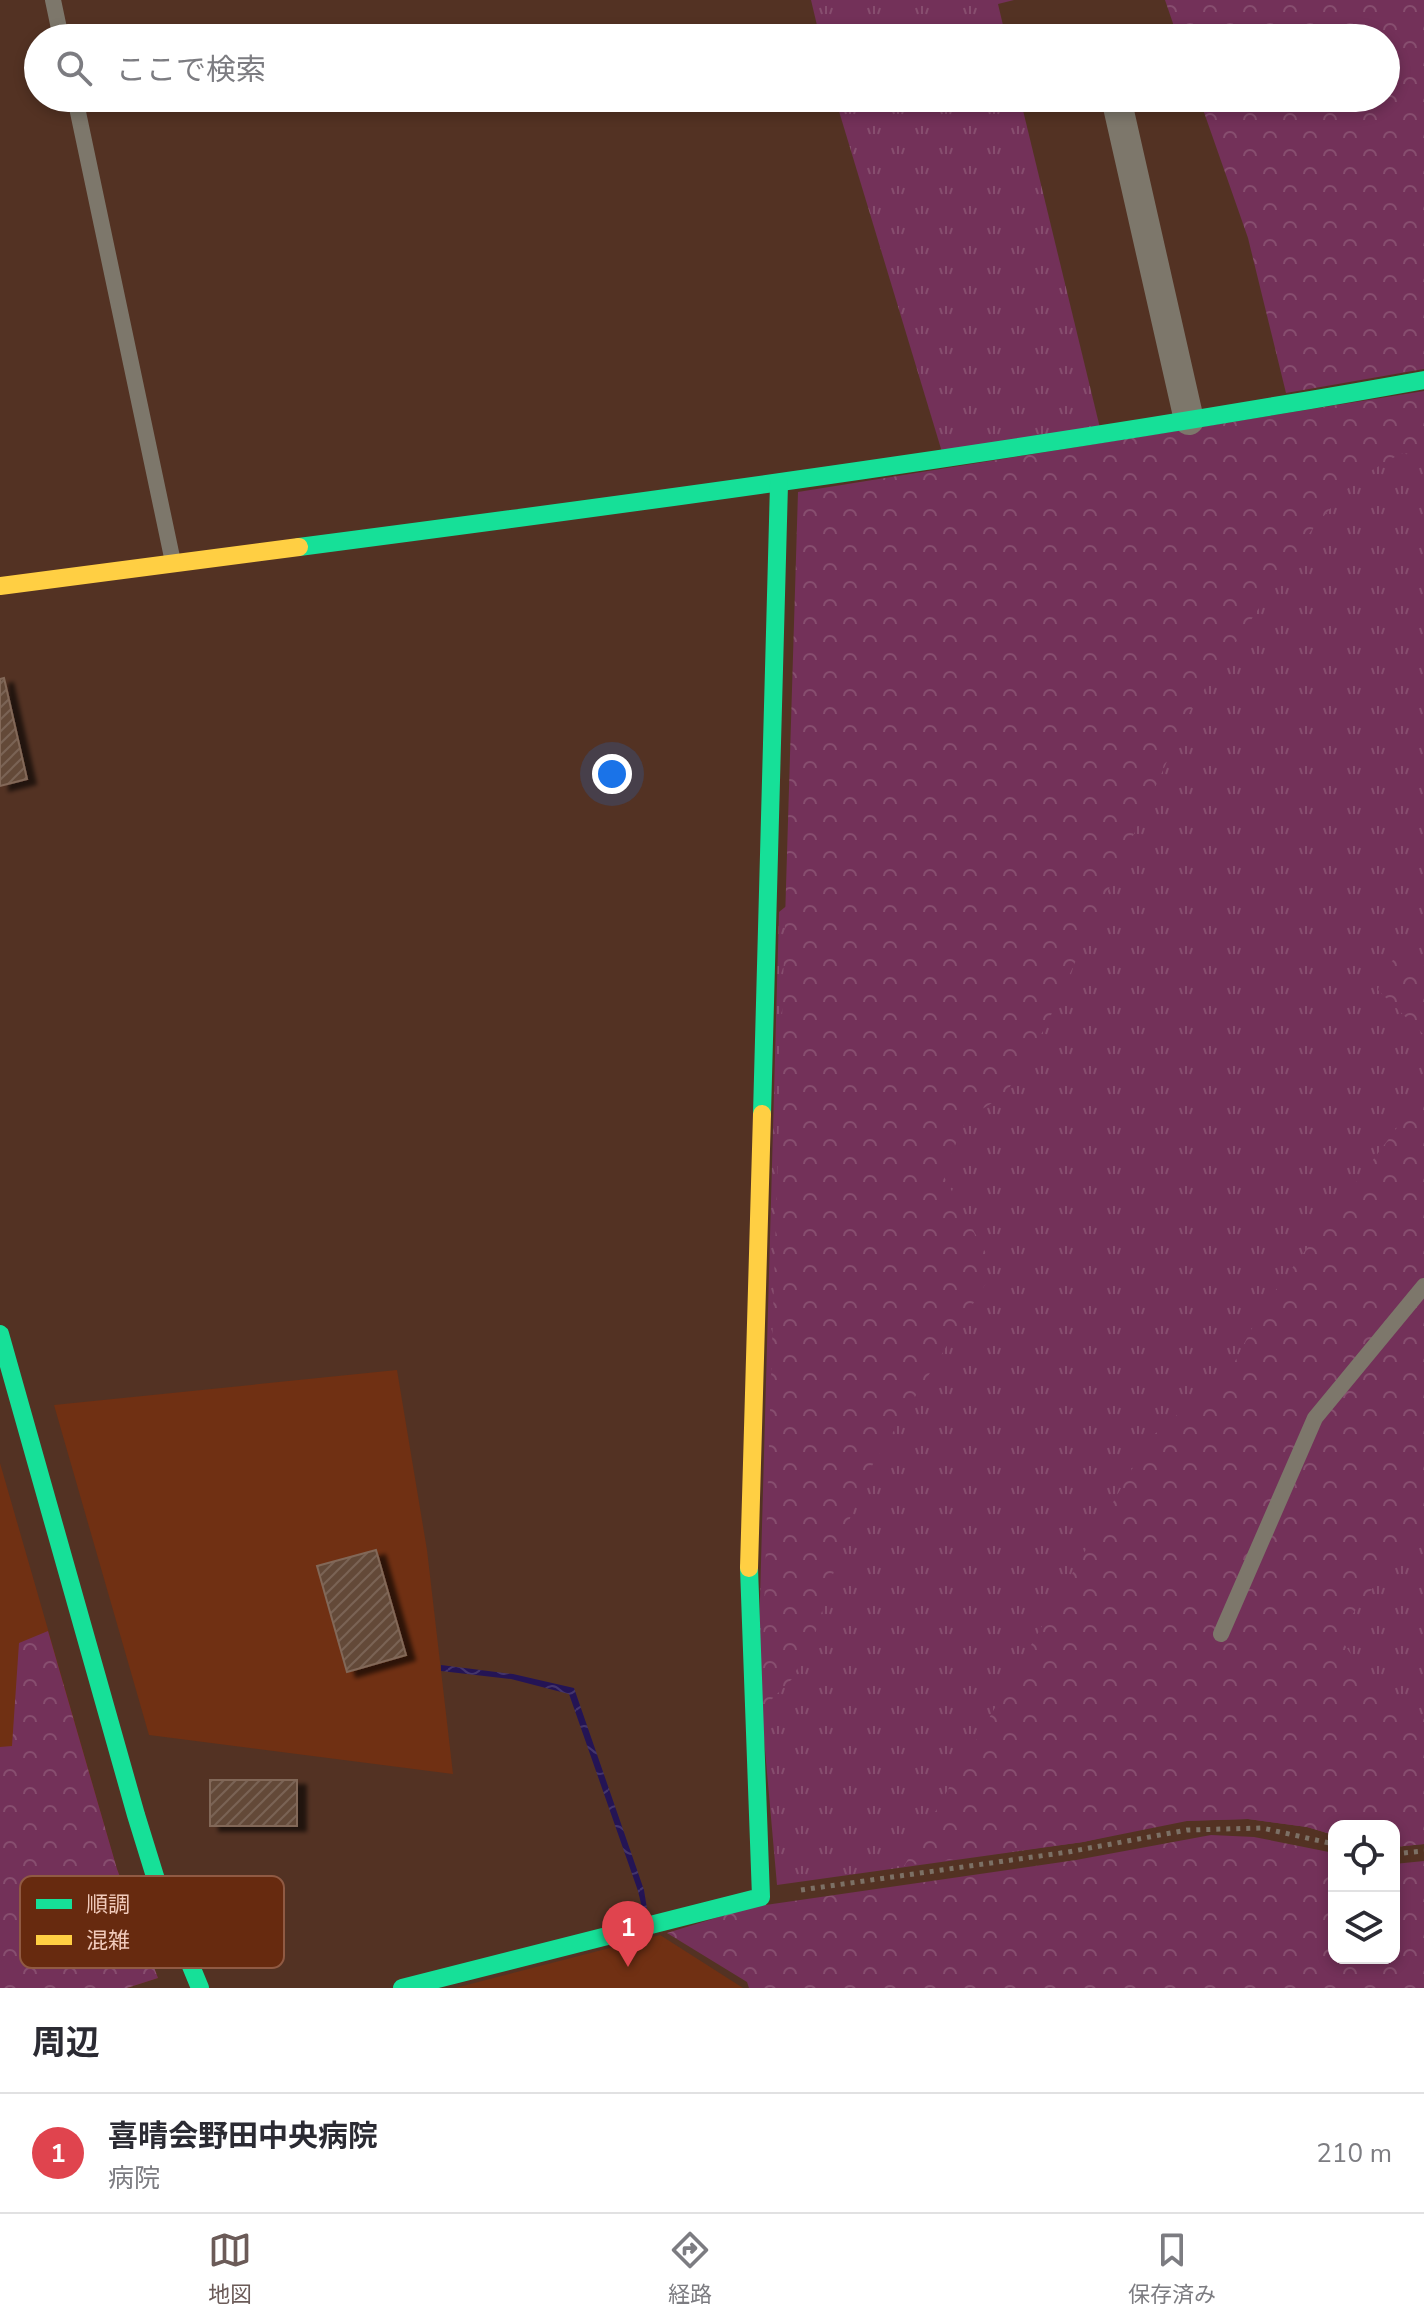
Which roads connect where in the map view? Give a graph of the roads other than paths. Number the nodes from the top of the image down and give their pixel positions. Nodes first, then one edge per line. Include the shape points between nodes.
1 (53, 0) edge
2 (58, 24) edge
3 (78, 112) edge
4 (1119, 112) edge
5 (1424, 380) edge
6 (1189, 420) junction
7 (779, 484) junction
8 (173, 564) junction
9 (0, 586) edge
10 (1424, 1286) edge
11 (0, 1334) edge
12 (1221, 1634) dead end
13 (155, 1876) edge
14 (192, 1968) edge
15 (200, 1988) edge
16 (402, 1988) edge

1 - 2 lane
3 - 8 lane
4 - 6 street
5 - 6 street
6 - 7 street
7 - 8 street
7 - 16 street via 748,1589 761,1897
8 - 9 street
10 - 12 lane via 1315,1418
11 - 13 street
14 - 15 street

